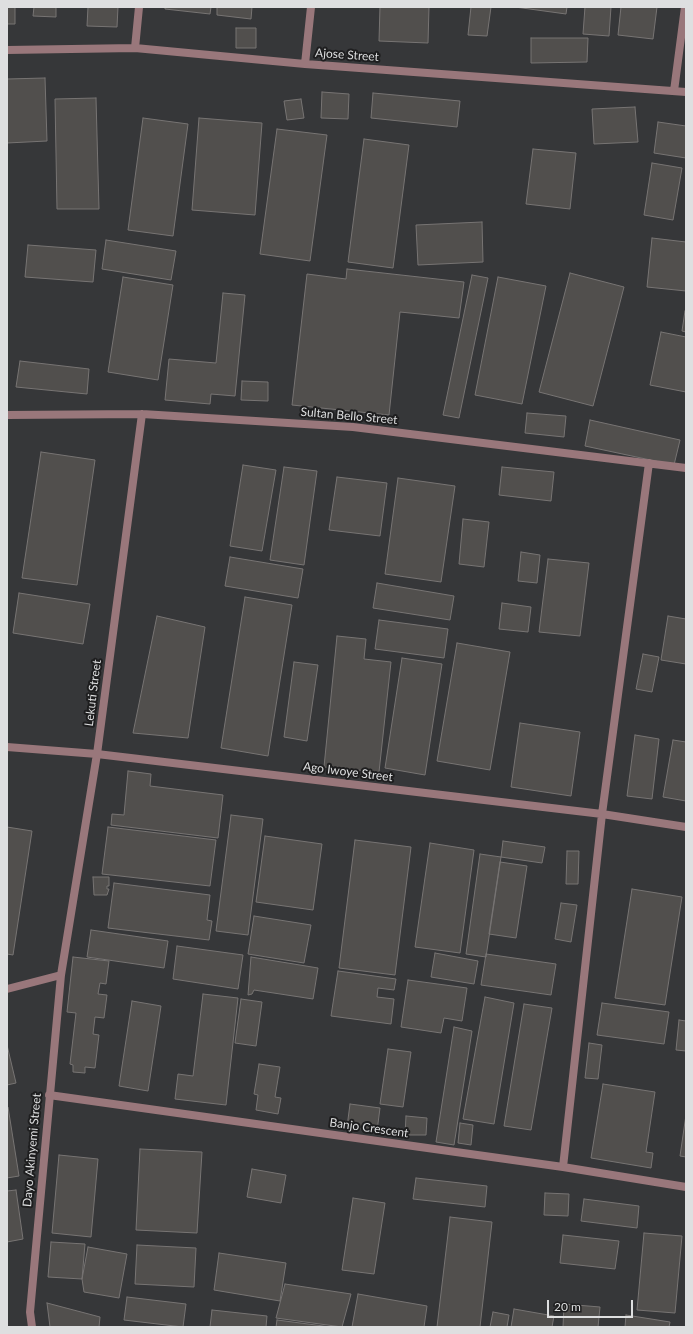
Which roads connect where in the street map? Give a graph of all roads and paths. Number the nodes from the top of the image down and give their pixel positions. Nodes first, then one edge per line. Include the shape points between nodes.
1 (139, 7) edge
2 (311, 7) edge
3 (685, 7) edge
4 (135, 48) junction
5 (7, 50) edge
6 (305, 64) junction
7 (674, 91) junction
8 (686, 92) edge
9 (142, 414) junction
10 (7, 415) edge
11 (649, 463) junction
12 (686, 468) edge
13 (7, 747) edge
14 (97, 754) junction
15 (602, 814) junction
16 (686, 827) edge
17 (61, 975) junction
18 (7, 989) edge
19 (49, 1095) junction
20 (563, 1168) junction
21 (686, 1187) edge
22 (32, 1327) edge

1 - 4 street
2 - 6 street
3 - 7 street
4 - 5 street, Ajose Street
4 - 6 street, Ajose Street
6 - 7 street, Ajose Street
7 - 8 street, Ajose Street
9 - 10 street, Sultan Bello Street
9 - 11 street, Sultan Bello Street via 353,427
9 - 14 street, Lekuti Street
11 - 12 street, Sultan Bello Street
11 - 15 street
13 - 14 street, Ago Iwoye Street
14 - 15 street, Ago Iwoye Street
14 - 17 street, Lekuti Street
15 - 16 street, Ago Iwoye Street
15 - 20 street
17 - 18 street
17 - 19 street, Dayo Akinyemi Street
19 - 20 street, Banjo Crescent
19 - 22 street, Dayo Akinyemi Street via 30,1312
20 - 21 street, Banjo Crescent

